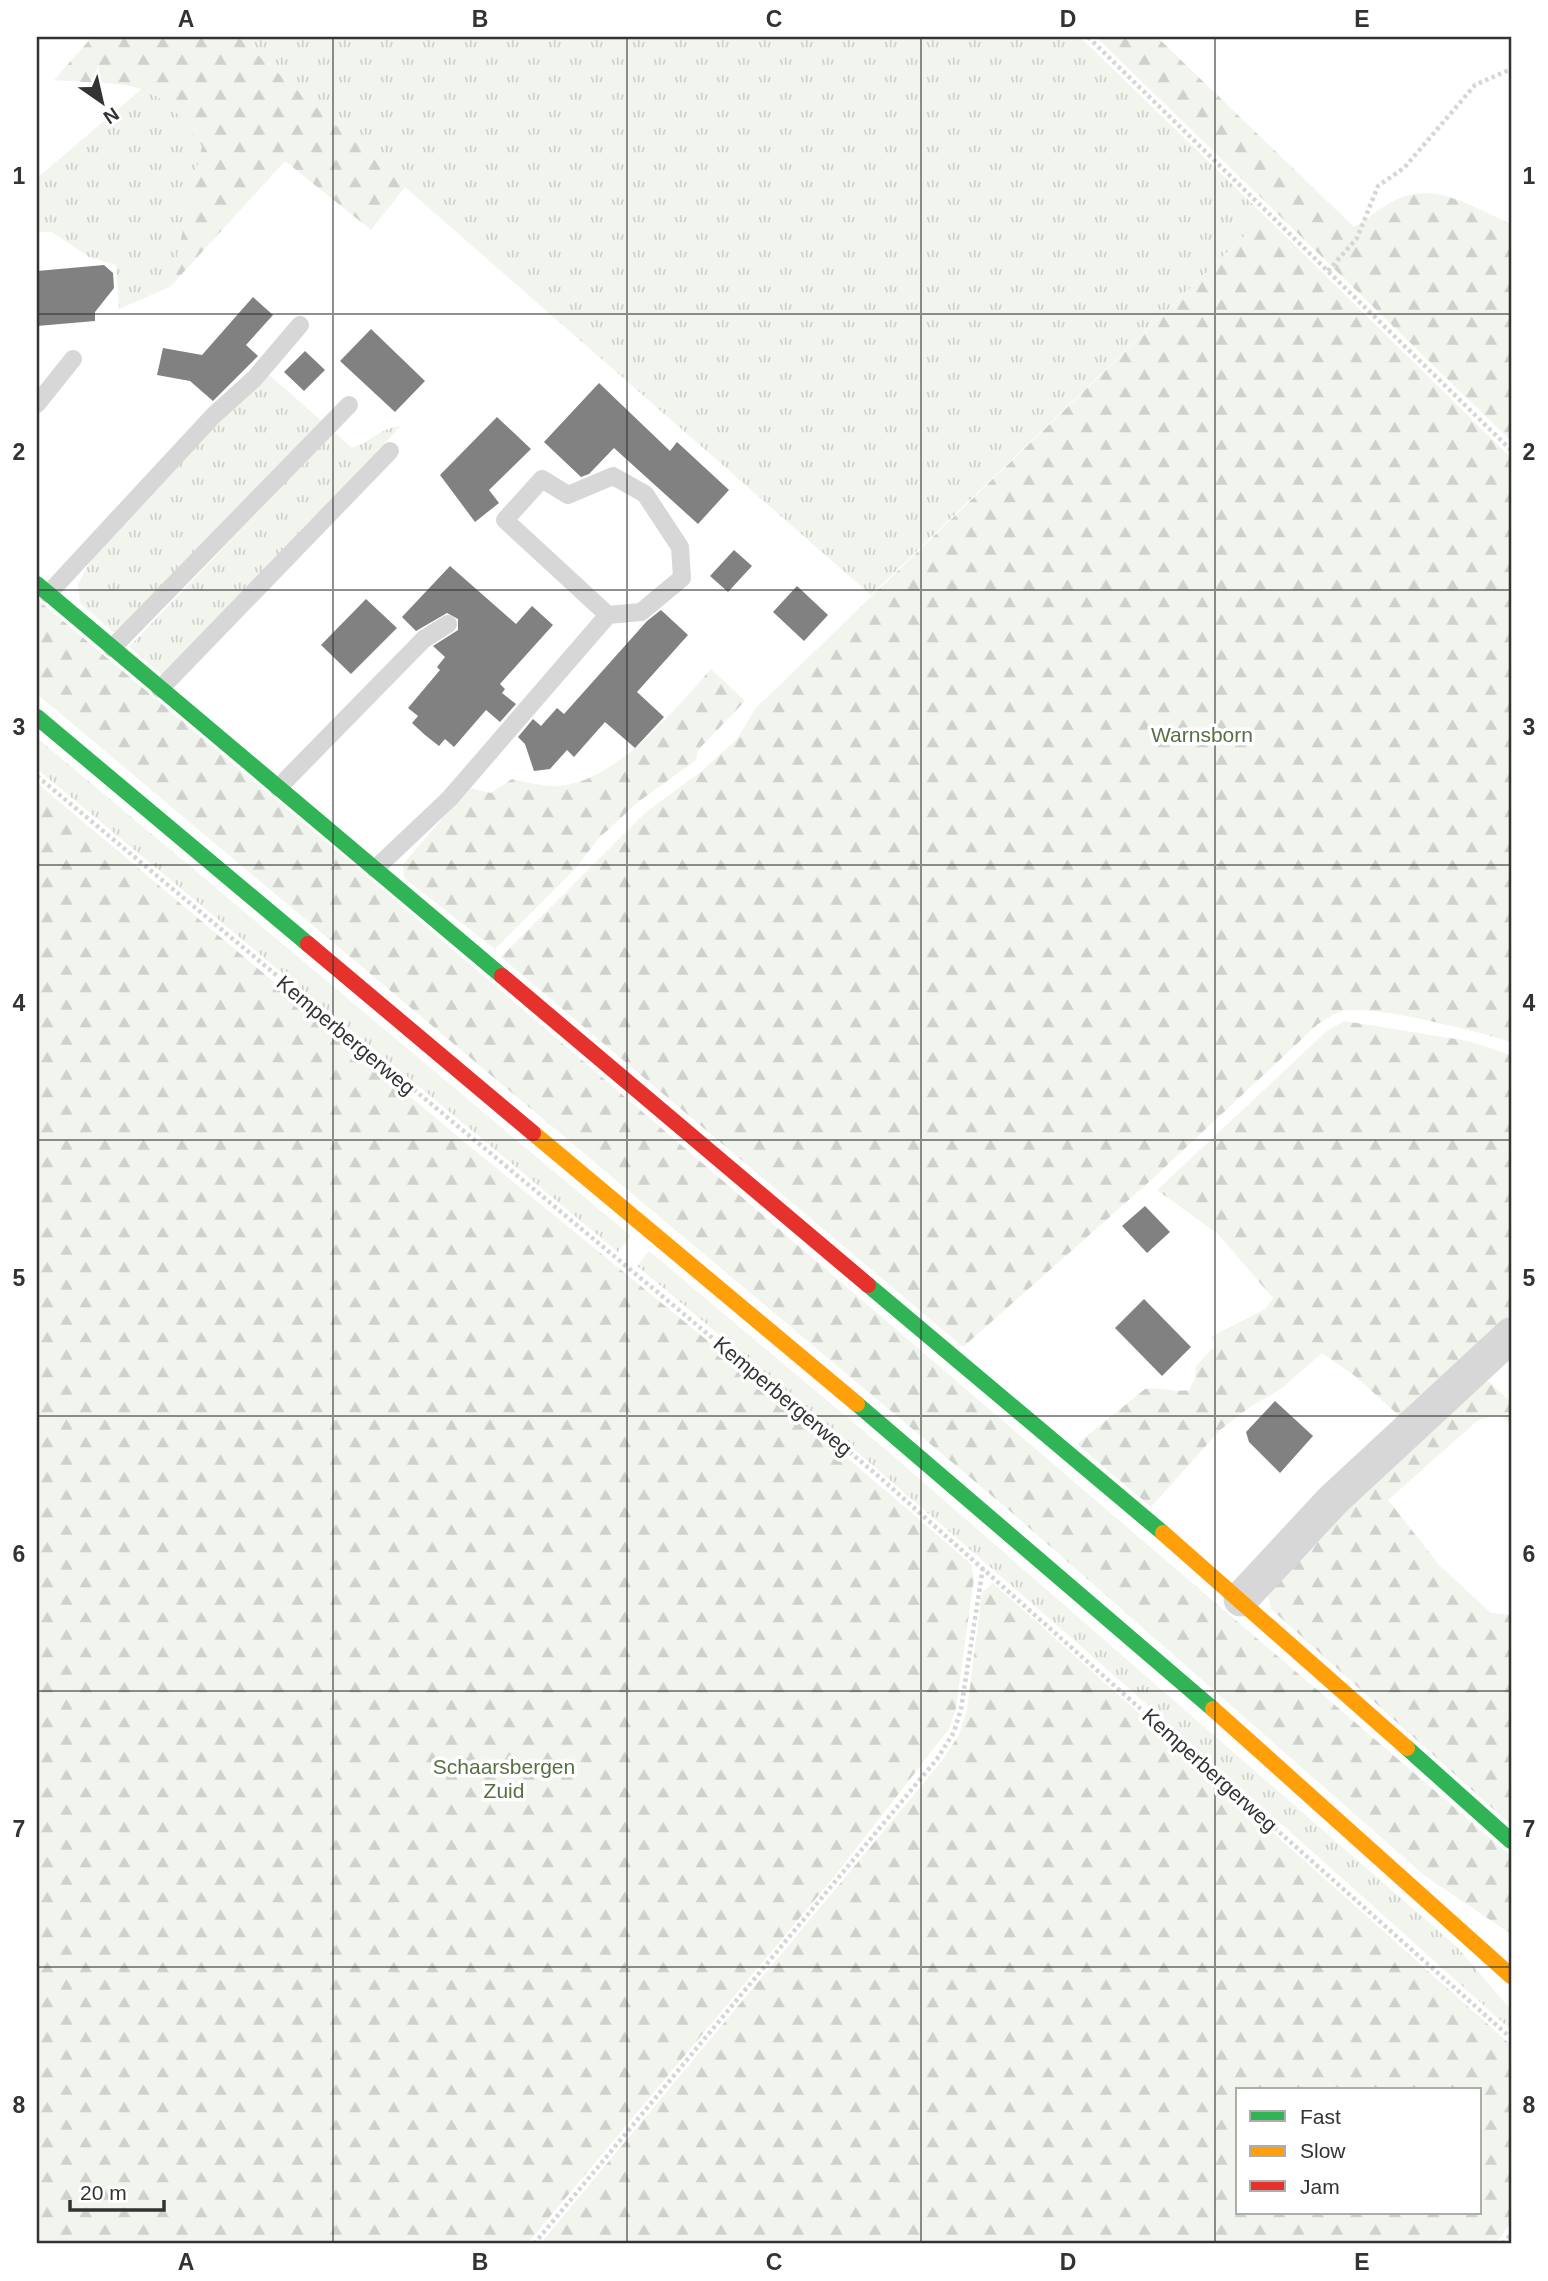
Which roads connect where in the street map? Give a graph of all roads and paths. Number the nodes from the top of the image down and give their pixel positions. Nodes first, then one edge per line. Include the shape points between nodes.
1 (1088, 37) edge
2 (1511, 69) edge
3 (1328, 271) junction
4 (300, 325) dead end
5 (73, 359) dead end
6 (37, 404) edge
7 (349, 405) dead end
8 (1511, 450) edge
9 (390, 451) dead end
10 (43, 589) edge
11 (608, 615) junction
12 (448, 624) dead end
13 (112, 649) junction
14 (160, 689) junction
15 (37, 717) edge
16 (37, 776) edge
17 (278, 788) junction
18 (375, 869) junction
19 (1511, 1335) edge
20 (983, 1567) junction
21 (1241, 1599) junction
22 (1511, 1841) edge
23 (1511, 1976) edge
24 (1511, 2038) edge
25 (1511, 2234) edge
26 (534, 2244) edge
27 (1503, 2244) edge

1 - 3 path
2 - 3 path via 1475,85 1404,168 1378,186 1357,238
3 - 8 path
4 - 10 lane via 254,379
5 - 6 lane
7 - 13 lane
9 - 14 lane
10 - 13 street
11 - 11 lane via 641,612 682,579 680,547 645,495 613,476 568,495 542,479 505,520
11 - 18 lane via 450,798
12 - 17 lane via 424,639
13 - 14 street
14 - 17 street
15 - 23 street, Kemperbergerweg via 992,1518
16 - 20 path, Kemperbergerweg via 775,1388
17 - 18 street
18 - 21 street
19 - 21 street via 1383,1451
20 - 24 path, Kemperbergerweg
20 - 26 path via 961,1709 954,1732 937,1759
21 - 22 street
25 - 27 path

